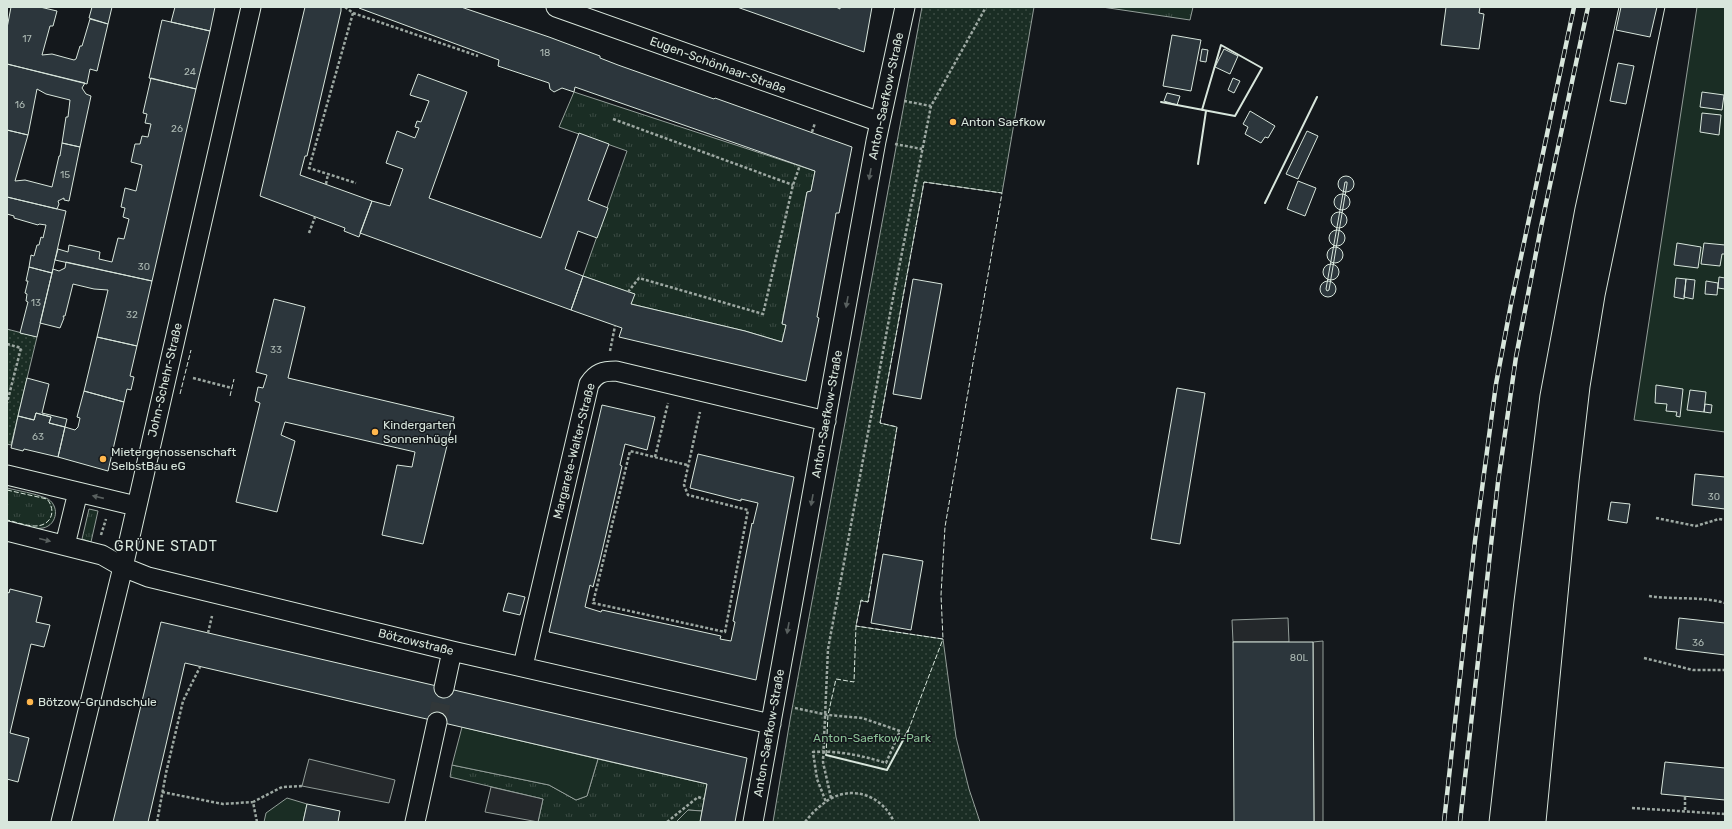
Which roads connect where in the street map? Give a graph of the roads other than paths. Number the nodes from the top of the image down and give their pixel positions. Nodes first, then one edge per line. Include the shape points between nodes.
1 (250, 7) edge
2 (556, 7) edge
3 (905, 7) edge
4 (880, 122) junction
5 (826, 421) junction
6 (7, 475) edge
7 (78, 492) junction
8 (136, 506) junction
9 (7, 531) edge
10 (65, 545) junction
11 (123, 567) junction
12 (452, 651) junction
13 (523, 666) junction
14 (444, 688) tunnel mouth
15 (437, 722) tunnel mouth
16 (771, 724) junction
17 (61, 822) edge
18 (415, 822) edge
19 (753, 822) edge

1 - 8 street, John-Schehr-Straße
2 - 4 street, Eugen-Schönhaar-Straße
3 - 4 street, Anton-Saefkow-Straße
4 -> 5 street, Anton-Saefkow-Straße
5 - 13 street, Margarete-Walter-Straße via 616,370 601,372 594,376 589,384
5 -> 16 street, Anton-Saefkow-Straße
6 - 7 street
8 -> 7 street
7 - 10 street
8 - 11 street, John-Schehr-Straße
9 -> 10 street, Bötzowstraße
10 - 11 street, Bötzowstraße via 102,555
11 - 12 street, Bötzowstraße via 148,577
11 - 17 street, John-Schehr-Straße
12 - 13 street, Bötzowstraße
12 - 14 street
13 - 16 street, Bötzowstraße
15 - 18 street
16 - 19 street, Anton-Saefkow-Straße

